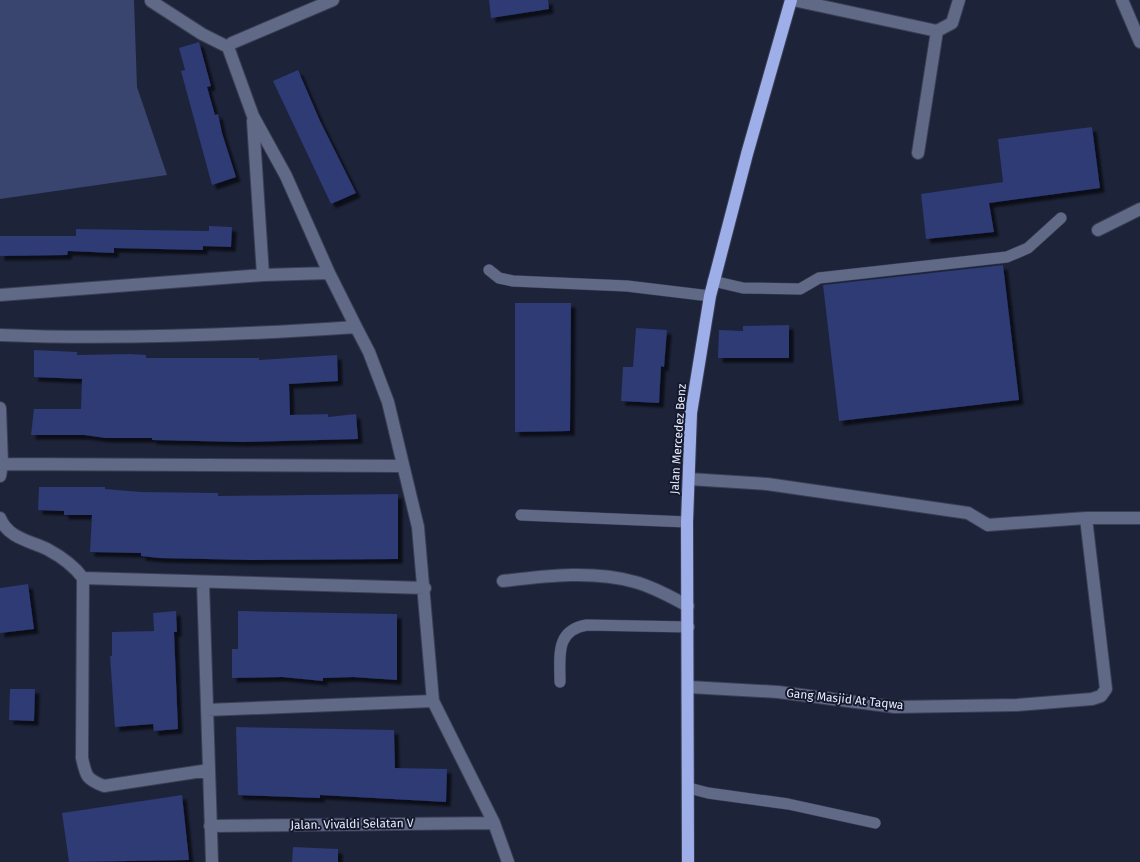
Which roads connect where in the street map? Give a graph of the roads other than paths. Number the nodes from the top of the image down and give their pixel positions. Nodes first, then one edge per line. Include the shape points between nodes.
1 (333, 0) edge
2 (792, 0) edge
3 (959, 0) edge
4 (1122, 0) edge
5 (151, 2) dead end
6 (937, 31) junction
7 (1140, 42) edge
8 (228, 47) junction
9 (253, 116) junction
10 (918, 153) dead end
11 (1140, 209) edge
12 (1060, 218) dead end
13 (1098, 230) dead end
14 (489, 270) dead end
15 (329, 273) junction
16 (263, 275) junction
17 (713, 282) junction
18 (0, 296) edge
19 (710, 296) junction
20 (356, 327) junction
21 (0, 335) edge
22 (0, 408) edge
23 (402, 466) junction
24 (1, 470) edge
25 (688, 479) junction
26 (522, 515) dead end
27 (0, 518) edge
28 (1086, 518) junction
29 (1140, 518) edge
30 (687, 522) junction
31 (83, 578) junction
32 (503, 581) dead end
33 (203, 582) junction
34 (425, 588) junction
35 (688, 606) junction
36 (689, 628) junction
37 (560, 682) dead end
38 (689, 687) junction
39 (433, 700) junction
40 (207, 710) junction
41 (209, 770) junction
42 (689, 788) junction
43 (494, 823) junction
44 (875, 823) dead end
45 (210, 826) junction
46 (212, 862) edge
47 (508, 862) edge
48 (688, 862) edge

1 - 8 street
2 - 6 street
2 - 17 main road, Jalan Mercedez Benz via 746,154
3 - 6 street via 952,23
4 - 7 street
5 - 8 street
6 - 10 street
8 - 9 street
9 - 15 street via 286,176
9 - 16 street
11 - 13 street
12 - 17 lane via 1028,248 1007,257 819,278 800,289 743,288
14 - 19 lane via 499,278 513,281 628,286
15 - 16 street
15 - 20 street
16 - 18 street
17 - 19 main road, Jalan Mercedez Benz
19 - 25 main road, Jalan Mercedez Benz via 691,413
20 - 21 street via 245,335
20 - 23 street via 388,402
22 - 24 street
23 - 24 street
23 - 34 street via 418,527
25 - 28 street via 766,484 968,513 988,525
25 - 30 main road, Jalan Mercedez Benz
26 - 30 lane
27 - 31 street via 10,532 50,551
28 - 29 street
28 - 38 street, Gang Masjid At Taqwa via 1106,689 1092,700 895,707 778,692
30 - 35 main road, Jalan Mercedez Benz
31 - 33 street
31 - 41 street via 82,758 86,776 104,786
32 - 35 street via 582,576 617,578 651,587
33 - 34 street
33 - 40 street
34 - 39 street
35 - 36 main road, Jalan Mercedez Benz
36 - 37 lane via 574,627 562,644
36 - 38 main road, Jalan Mercedez Benz
38 - 42 main road, Jalan Mercedez Benz
39 - 40 street
39 - 43 street
40 - 41 street
41 - 45 street
42 - 44 lane via 788,804
42 - 48 main road, Jalan Mercedez Benz
43 - 45 street, Jalan. Vivaldi Selatan V
43 - 47 street
45 - 46 street

